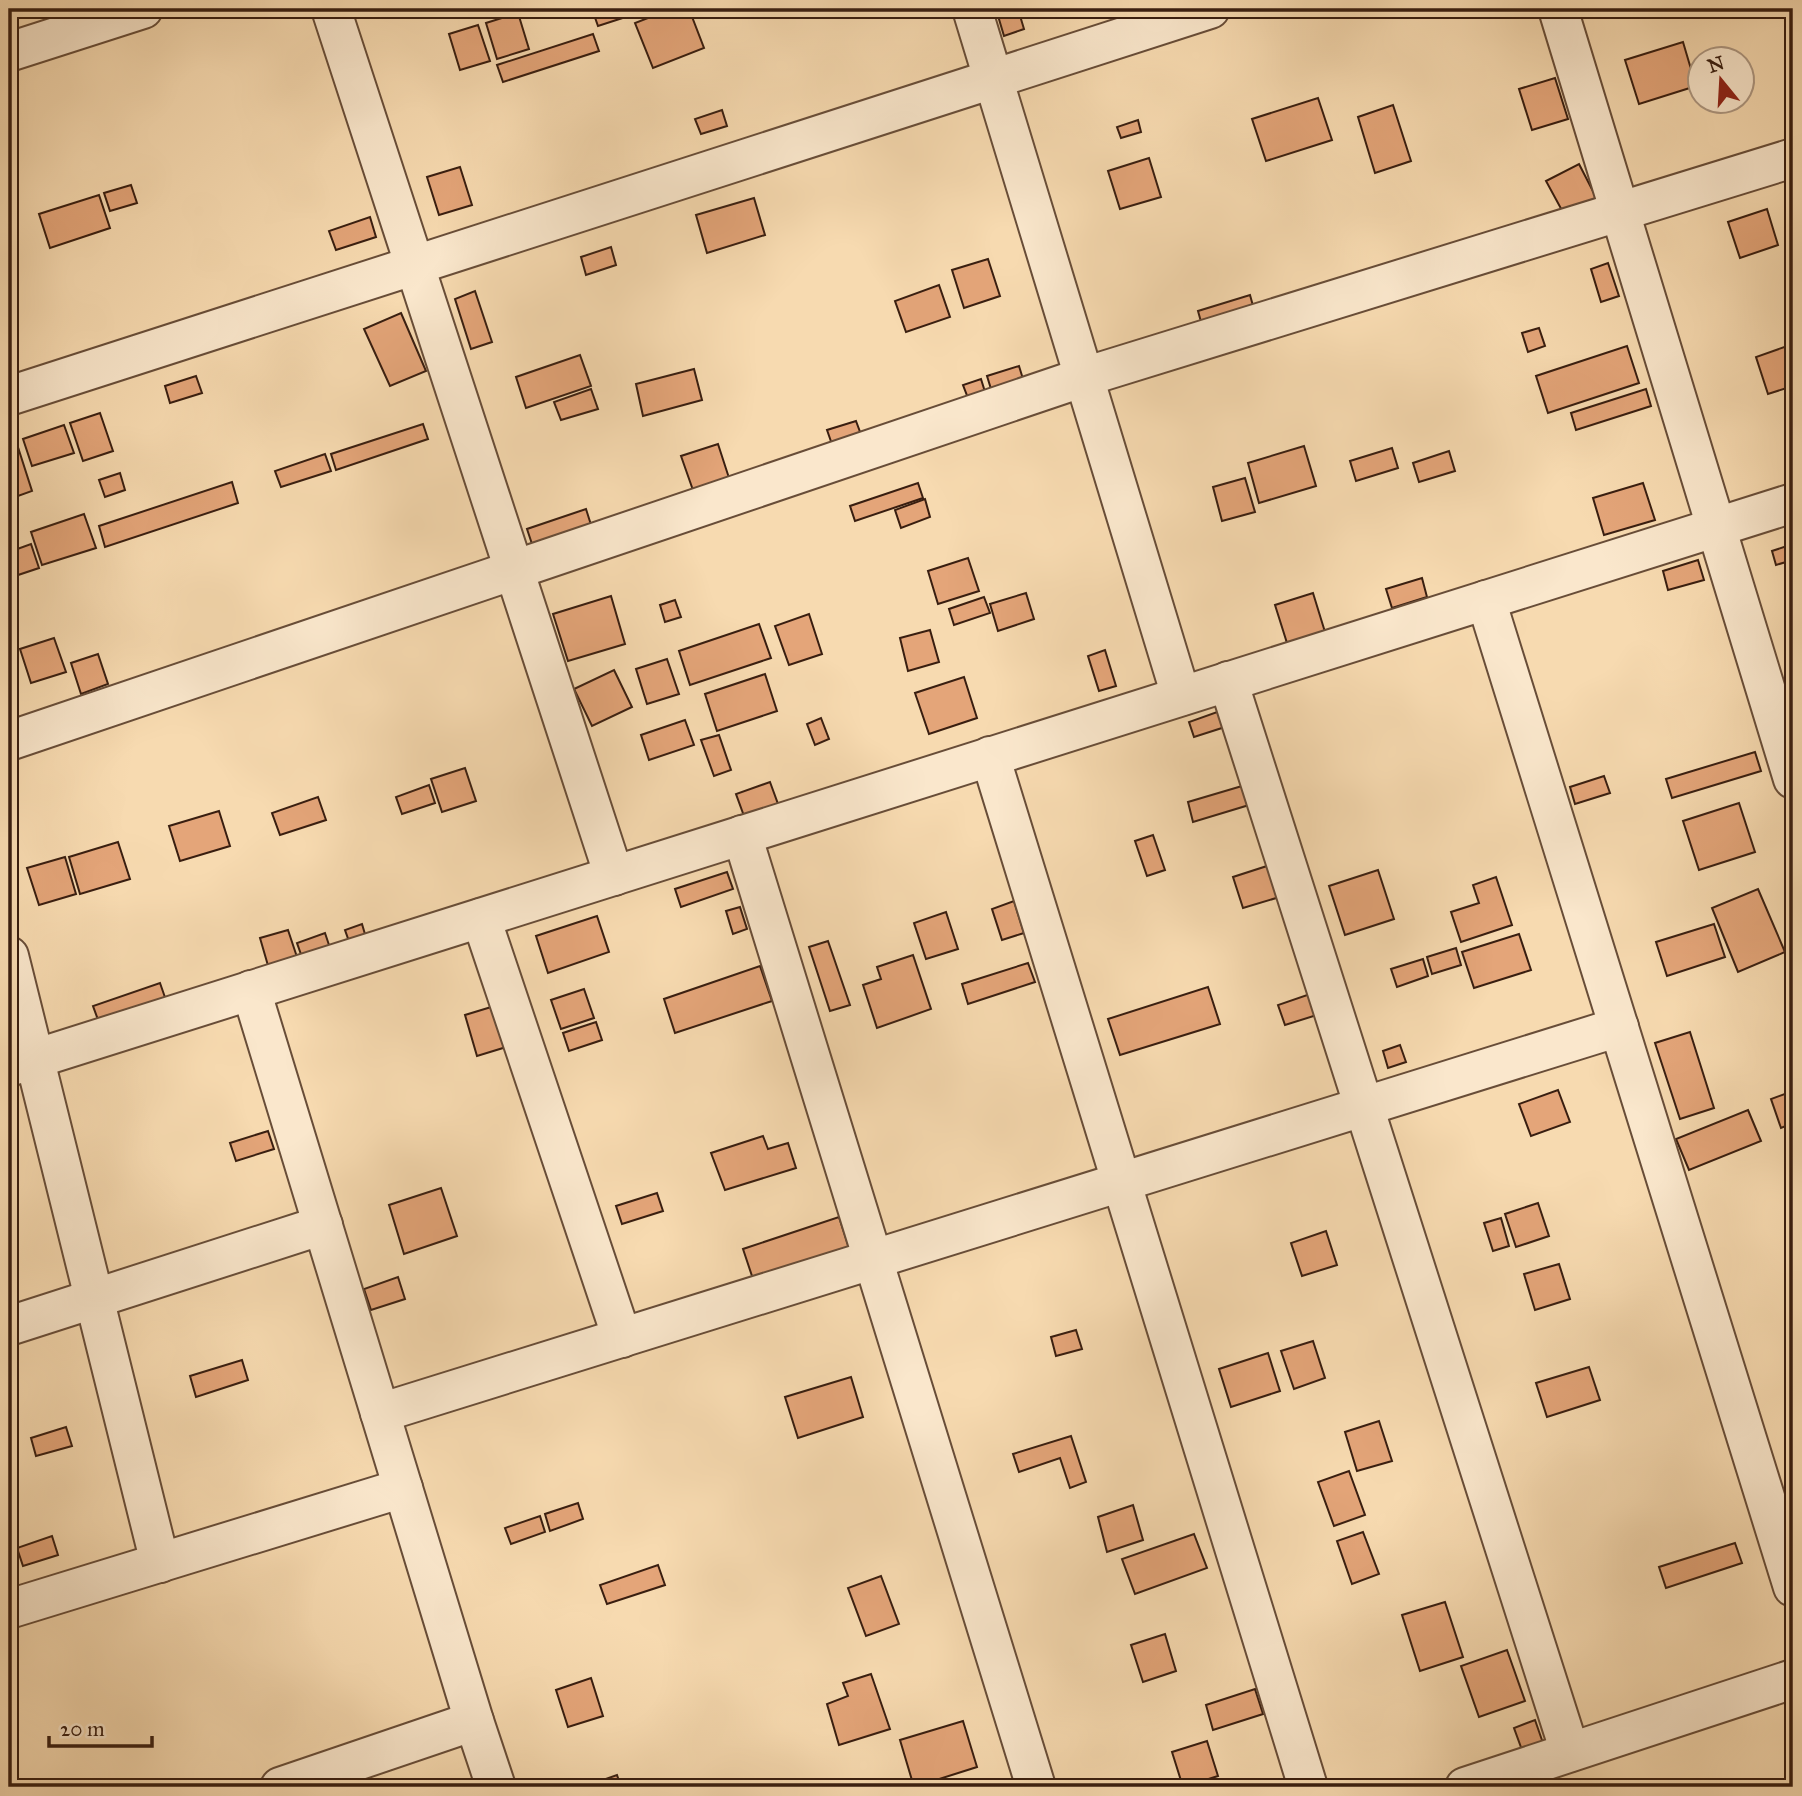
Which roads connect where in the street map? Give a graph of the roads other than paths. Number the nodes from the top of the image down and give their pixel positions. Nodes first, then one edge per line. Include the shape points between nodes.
1 (142, 9) edge
2 (331, 9) edge
3 (972, 9) edge
4 (1209, 9) edge
5 (1558, 9) edge
6 (9, 52) edge
7 (993, 79) junction
8 (1793, 158) edge
9 (1620, 211) junction
10 (415, 265) junction
11 (1084, 377) junction
12 (9, 396) edge
13 (1793, 503) edge
14 (1716, 527) junction
15 (514, 569) junction
16 (1486, 600) junction
17 (1228, 681) junction
18 (1181, 696) junction
19 (9, 741) edge
20 (990, 756) junction
21 (1793, 779) edge
22 (742, 835) junction
23 (614, 876) junction
24 (481, 918) junction
25 (9, 956) edge
26 (251, 990) junction
27 (1619, 1027) junction
28 (22, 1063) edge
29 (1364, 1107) junction
30 (1122, 1182) junction
31 (323, 1225) junction
32 (873, 1259) junction
33 (94, 1298) junction
34 (9, 1326) edge
35 (622, 1338) junction
36 (380, 1413) junction
37 (403, 1488) junction
38 (160, 1563) junction
39 (1793, 1587) edge
40 (9, 1609) edge
41 (1793, 1679) edge
42 (474, 1721) junction
43 (1570, 1752) junction
44 (280, 1787) edge
45 (496, 1787) edge
46 (1036, 1787) edge
47 (1308, 1787) edge
48 (1465, 1787) edge

1 - 6 street
2 - 10 street
3 - 7 street
4 - 7 street
5 - 9 street
7 - 10 street
7 - 11 street
8 - 9 street
9 - 11 street
9 - 14 street
10 - 12 street
10 - 15 street
11 - 15 street
11 - 18 street
13 - 14 street
14 - 16 street
14 - 21 street
15 - 19 street
15 - 23 street
16 - 17 street
16 - 27 street
17 - 18 street
17 - 29 street
18 - 20 street
20 - 22 street
20 - 30 street
22 - 23 street
22 - 32 street
23 - 24 street
24 - 26 street
24 - 35 street
25 - 28 street
26 - 28 street
26 - 31 street
27 - 29 street
27 - 39 street
28 - 33 street
29 - 30 street
29 - 43 street
30 - 32 street
30 - 47 street
31 - 33 street
31 - 36 street
32 - 35 street
32 - 46 street
33 - 34 street
33 - 38 street
35 - 36 street
36 - 37 street
37 - 38 street
37 - 42 street
38 - 40 street
41 - 43 street
42 - 44 street
42 - 45 street
43 - 48 street

